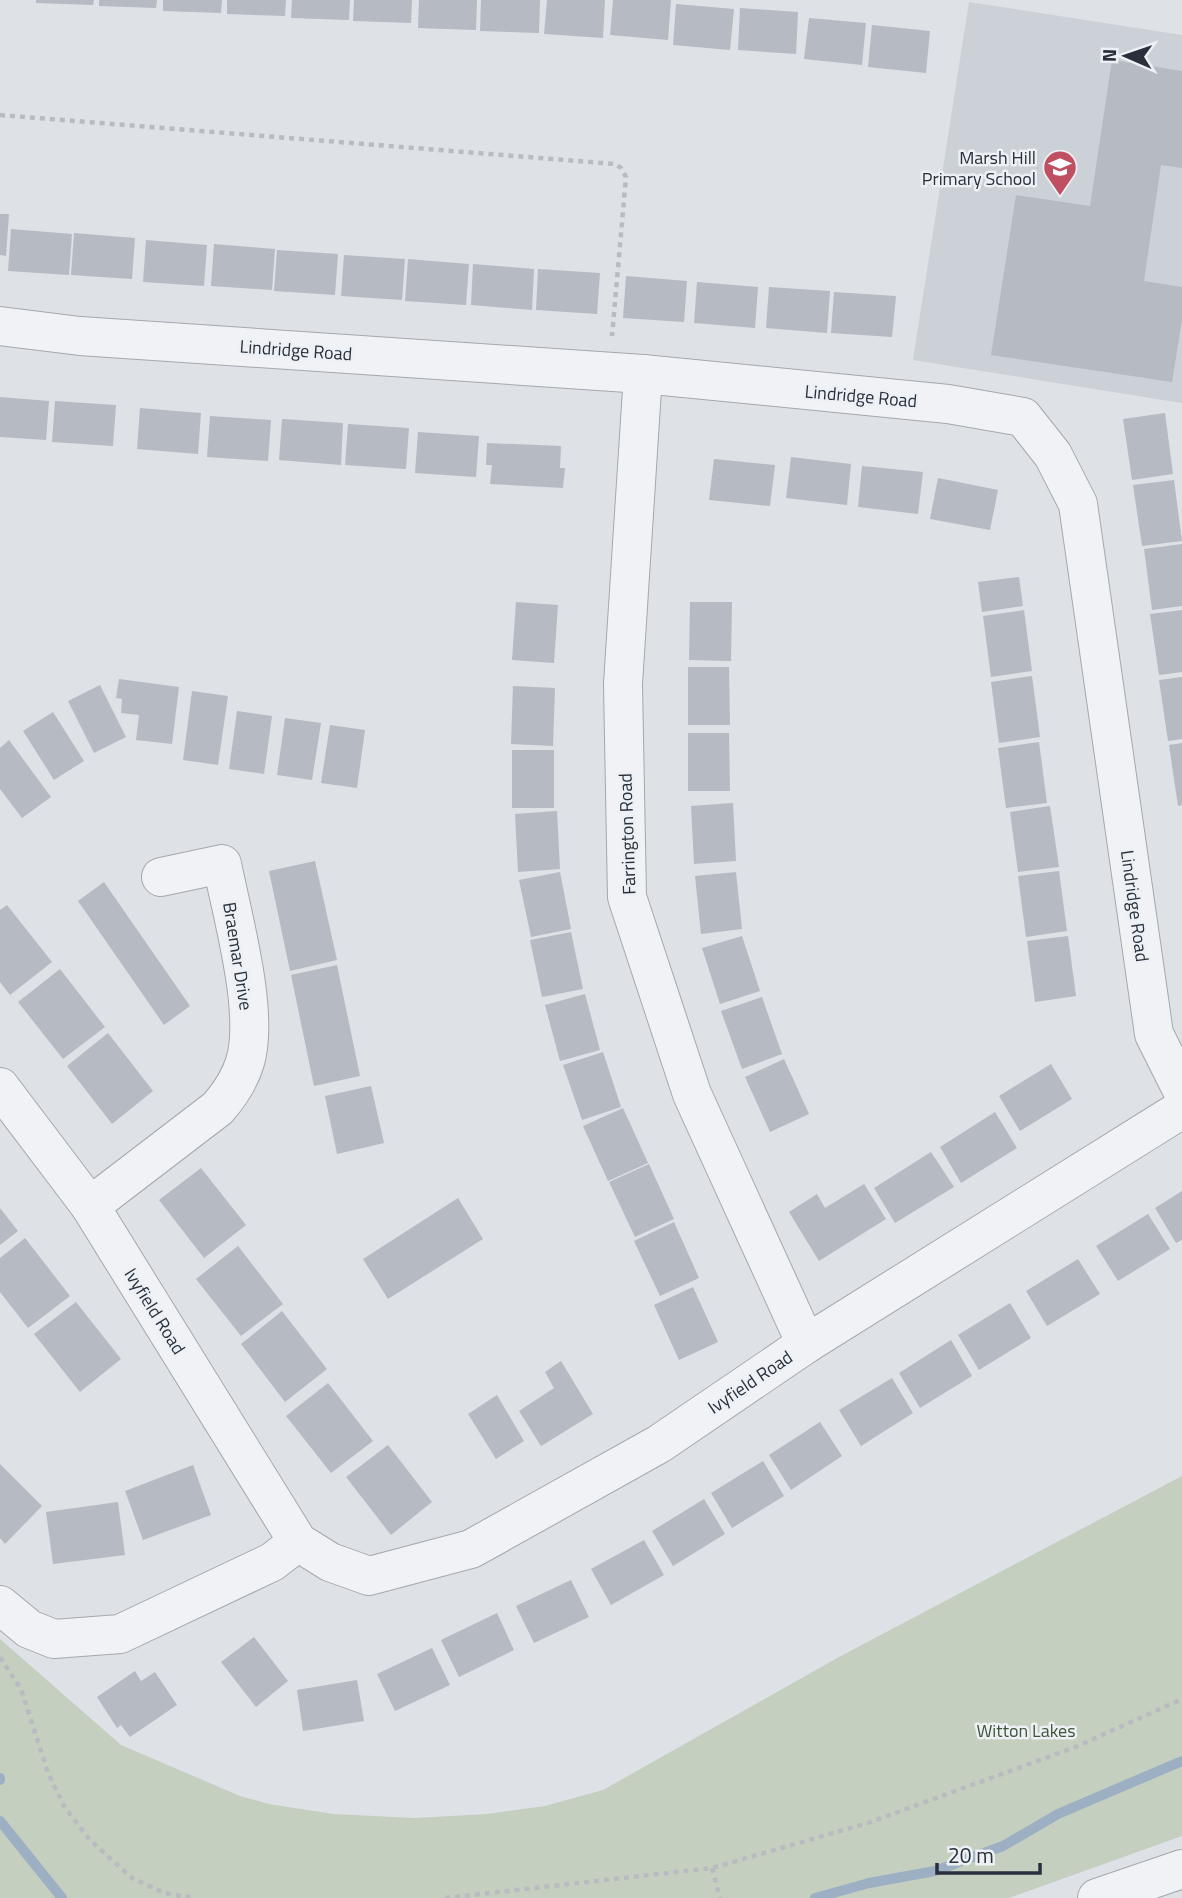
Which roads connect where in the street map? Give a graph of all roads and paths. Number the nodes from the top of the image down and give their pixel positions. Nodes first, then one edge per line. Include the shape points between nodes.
1 (0, 115) edge
2 (0, 326) edge
3 (627, 372) junction
4 (161, 877) dead end
5 (0, 1087) edge
6 (1182, 1090) edge
7 (1182, 1109) edge
8 (90, 1206) junction
9 (806, 1344) junction
10 (298, 1542) junction
11 (0, 1605) edge
12 (0, 1657) edge
13 (1182, 1699) edge
14 (712, 1868) junction
15 (1182, 1869) edge
16 (195, 1898) edge
17 (445, 1898) edge
18 (720, 1898) edge
19 (1097, 1898) edge

1 - 3 path via 615,164 626,177
2 - 3 street, Lindridge Road via 80,337
3 - 6 street, Lindridge Road via 996,411 1023,417 1053,455 1078,504 1153,1034
3 - 9 street, Farrington Road via 623,684 627,897 692,1094
4 - 8 street, Braemar Drive via 222,864 243,970 246,1060 218,1108
5 - 8 street, Ivyfield Road
7 - 9 street, Ivyfield Road
8 - 10 street, Ivyfield Road
9 - 10 street, Ivyfield Road via 659,1444 471,1549 369,1576 330,1562
10 - 11 street via 272,1562 120,1634 54,1639 29,1629
12 - 16 path via 22,1689 48,1773 64,1806 90,1840 132,1878 164,1893
13 - 14 path via 1078,1746 881,1818
14 - 17 path
14 - 18 path
15 - 19 street

